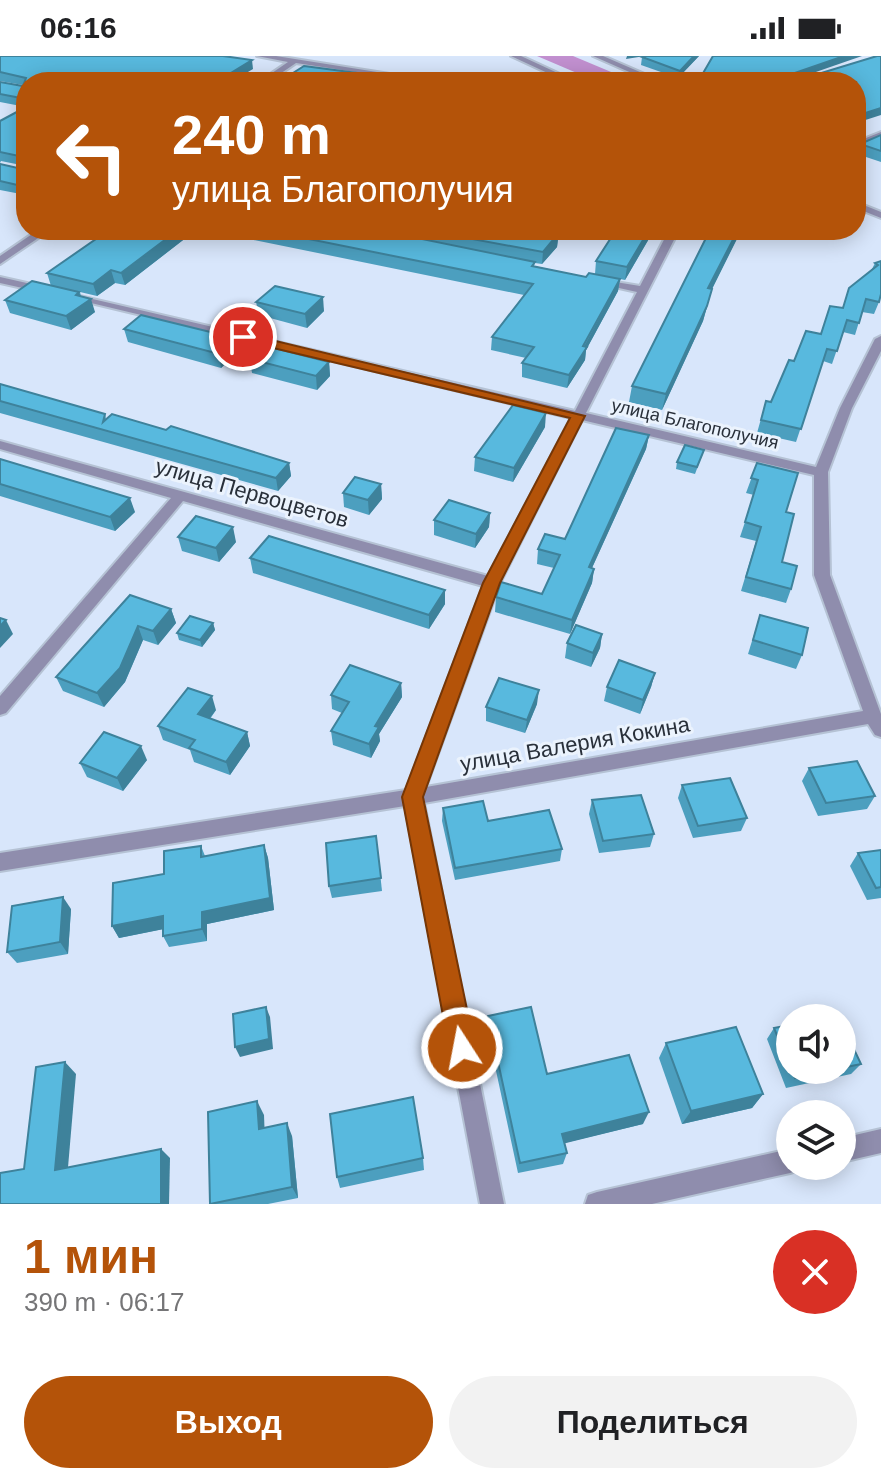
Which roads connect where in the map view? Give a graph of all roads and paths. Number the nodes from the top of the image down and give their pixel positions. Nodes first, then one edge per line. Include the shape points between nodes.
1 (261, 56) edge
2 (515, 56) edge
3 (597, 56) edge
4 (295, 61) junction
5 (632, 62) dead end
6 (620, 65) junction
7 (278, 72) edge
8 (369, 72) edge
9 (551, 72) edge
10 (636, 72) edge
11 (30, 240) edge
12 (669, 240) edge
13 (0, 261) edge
14 (583, 279) edge
15 (0, 280) edge
16 (643, 290) junction
17 (881, 339) edge
18 (578, 416) junction
19 (0, 445) edge
20 (821, 472) junction
21 (181, 495) junction
22 (492, 583) junction
23 (0, 708) edge
24 (877, 723) edge
25 (413, 797) junction
26 (0, 862) edge
27 (881, 1141) edge
28 (856, 1147) edge
29 (776, 1164) edge
30 (492, 1204) edge
31 (597, 1204) edge

1 - 4 street
2 - 9 street
3 - 6 street
4 - 7 street
4 - 8 street
5 - 6 street
6 - 10 street
11 - 13 street
12 - 16 street
14 - 16 street
15 - 18 street, улица Благополучия
16 - 18 street
17 - 20 street
18 - 20 street, улица Благополучия
18 - 22 street
19 - 21 street, улица Первоцветов
20 - 24 street via 822,575
21 - 22 street, улица Первоцветов
21 - 23 street
22 - 25 street
24 - 25 street, улица Валерия Кокина
25 - 26 street, улица Валерия Кокина
25 - 30 street
27 - 28 street
29 - 31 street

